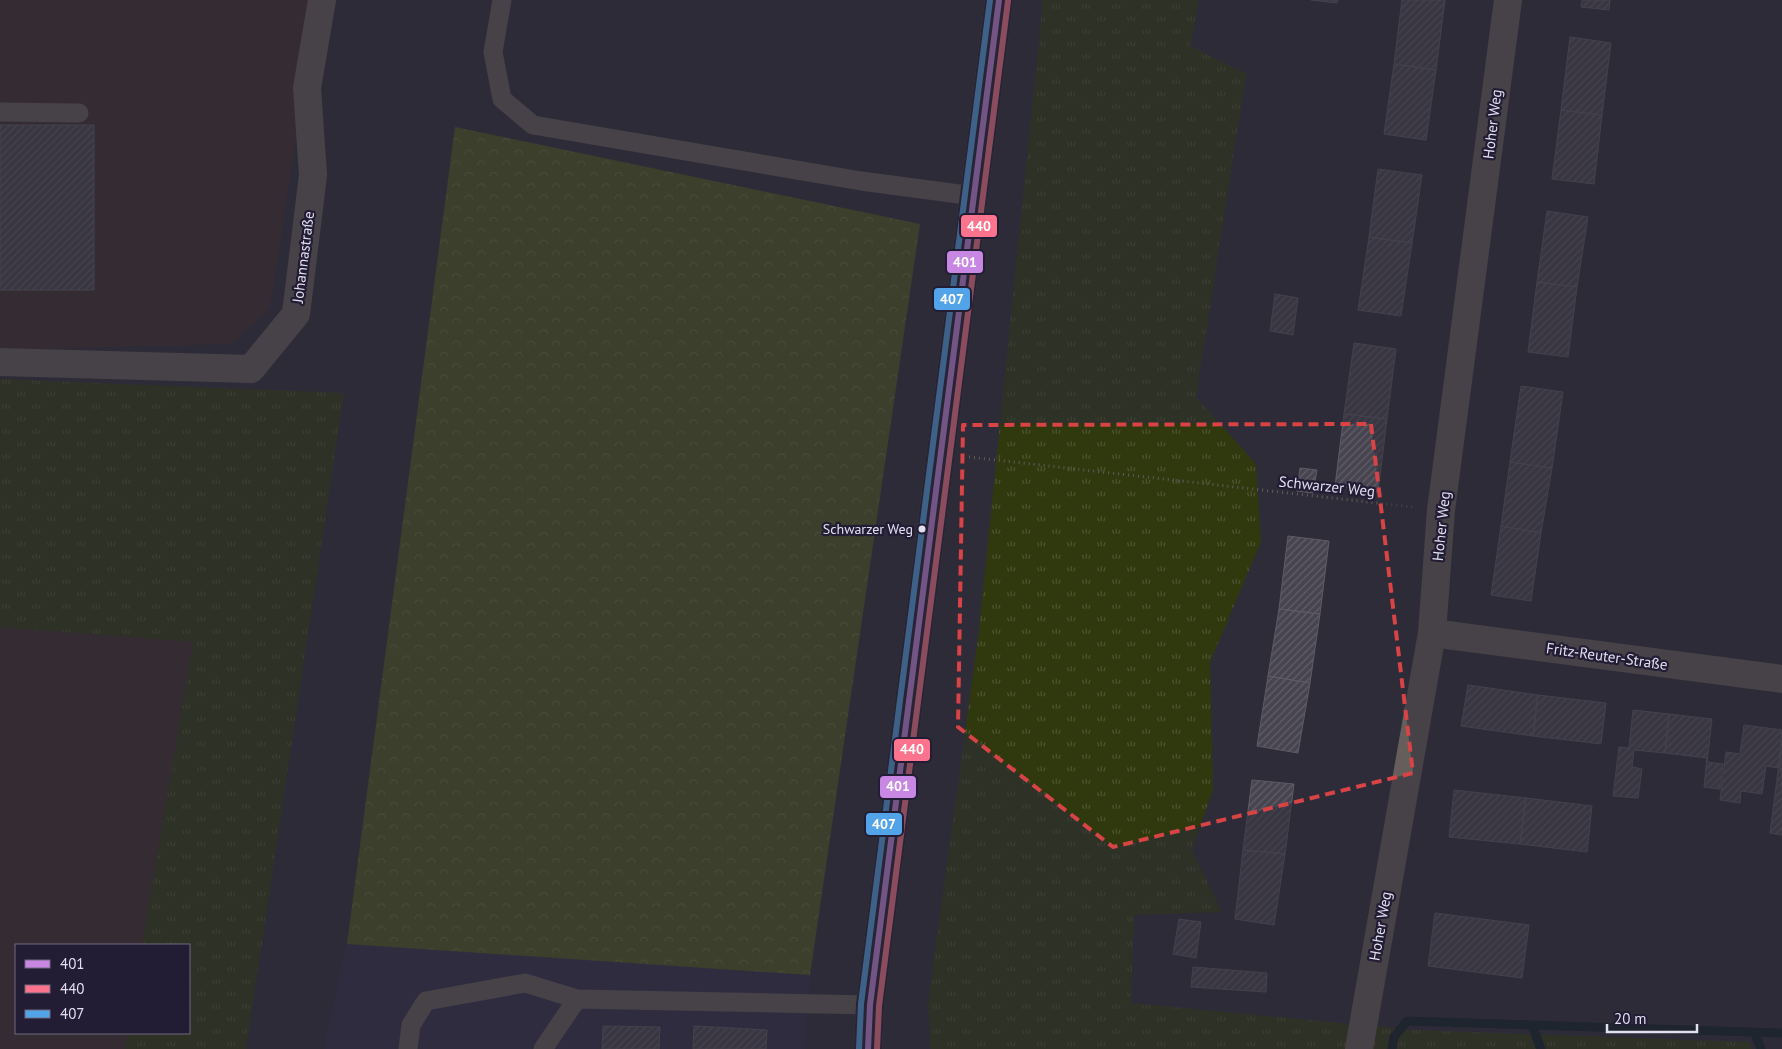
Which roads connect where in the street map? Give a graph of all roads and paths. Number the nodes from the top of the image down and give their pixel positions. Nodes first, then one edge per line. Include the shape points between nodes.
1 (322, 0) edge
2 (502, 0) edge
3 (999, 0) edge
4 (1508, 0) edge
5 (0, 112) edge
6 (79, 114) dead end
7 (974, 196) junction
8 (0, 362) edge
9 (941, 454) junction
10 (1442, 510) junction
11 (1432, 633) junction
12 (1782, 679) edge
13 (577, 999) junction
14 (870, 1005) junction
15 (408, 1049) edge
16 (543, 1049) edge
17 (868, 1049) edge
18 (1359, 1049) edge

1 - 8 street, Johannastraße via 307,88 313,175 296,314 251,369
2 - 7 lane via 493,52 502,99 533,125 861,181
3 - 7 street
4 - 10 street, Hoher Weg
5 - 6 lane
7 - 9 street
9 - 10 path, Schwarzer Weg
9 - 14 street
10 - 11 street, Hoher Weg
11 - 12 street, Fritz-Reuter-Straße
11 - 18 street, Hoher Weg
13 - 14 lane
13 - 15 lane via 526,983 426,1001 411,1025
13 - 16 lane
14 - 17 street

